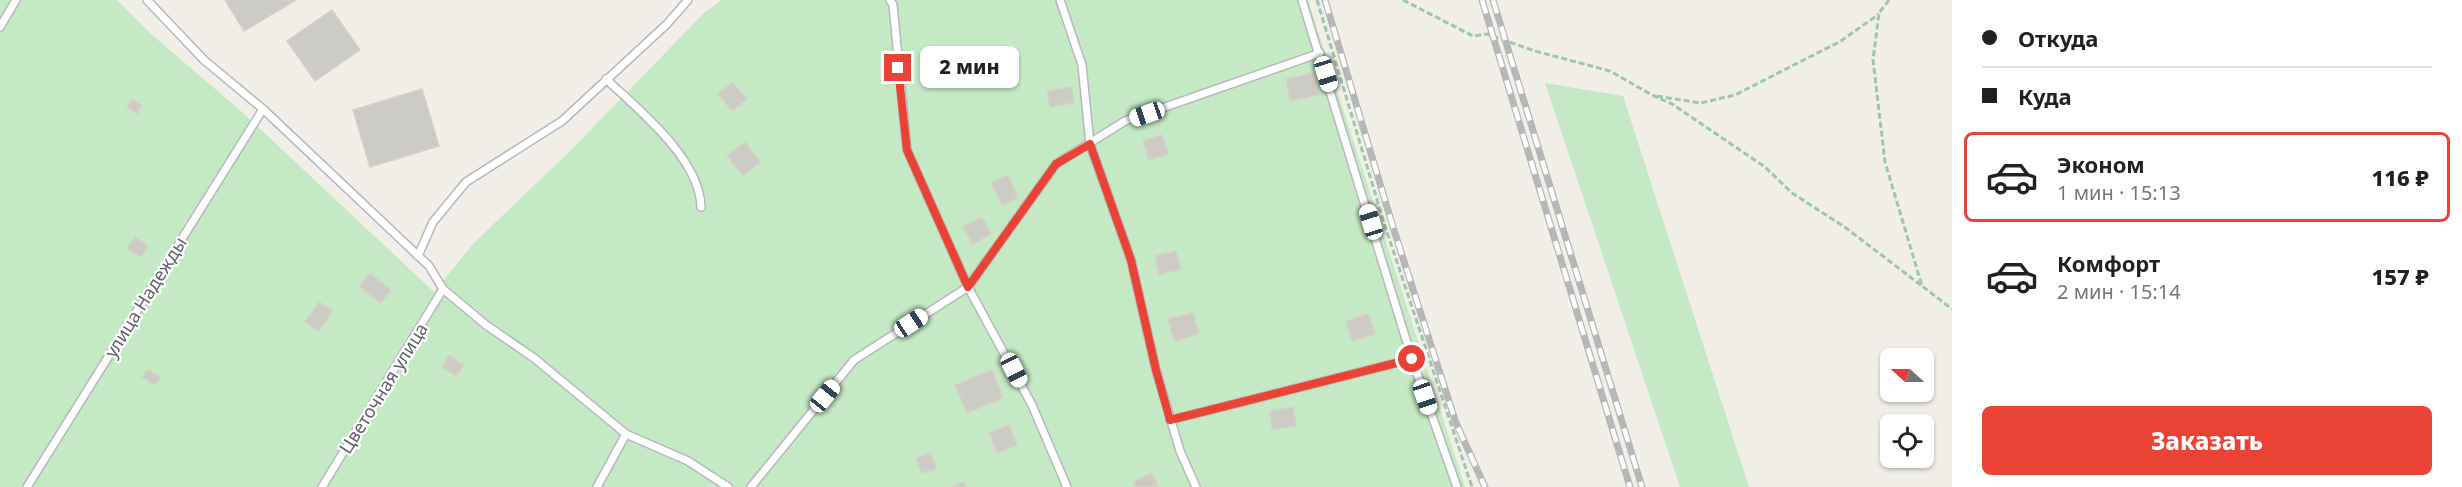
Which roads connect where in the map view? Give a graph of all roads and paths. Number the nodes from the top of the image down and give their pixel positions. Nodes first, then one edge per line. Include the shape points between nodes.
1 (16, 0) edge
2 (147, 0) edge
3 (688, 0) edge
4 (890, 0) edge
5 (1060, 0) edge
6 (1302, 0) edge
7 (1317, 0) edge
8 (1403, 0) edge
9 (1889, 0) edge
10 (1879, 13) junction
11 (0, 27) edge
12 (1320, 53) junction
13 (606, 79) junction
14 (1652, 95) junction
15 (263, 108) junction
16 (1090, 144) junction
17 (701, 207) dead end
18 (418, 256) junction
19 (1922, 286) junction
20 (968, 287) junction
21 (443, 289) junction
22 (1952, 309) edge
23 (1412, 359) junction
24 (1170, 420) junction
25 (626, 434) junction
26 (27, 487) edge
27 (322, 487) edge
28 (597, 487) edge
29 (728, 487) edge
30 (751, 487) edge
31 (1067, 487) edge
32 (1196, 487) edge
33 (1457, 487) edge
34 (1472, 487) edge

1 - 11 lane
2 - 15 lane via 204,60
3 - 13 lane
4 - 20 lane via 907,150
5 - 16 lane via 1082,66
6 - 12 lane
7 - 34 path via 1385,226
8 - 14 path via 1473,36 1487,34 1610,71
9 - 10 path
10 - 14 path via 1841,41 1735,94 1700,103
10 - 19 path via 1873,60 1885,162
12 - 16 lane via 1125,121
12 - 23 lane
13 - 17 lane via 678,150 701,196
13 - 18 lane via 562,121 466,182 433,222
14 - 19 path via 1672,104 1765,167 1792,193
15 - 18 lane
15 - 26 lane, улица Надежды
16 - 20 lane via 1056,164
16 - 24 lane via 1131,260
18 - 21 lane
19 - 22 path
20 - 30 lane via 854,360
20 - 31 lane via 1032,405
21 - 25 lane
21 - 27 lane, Цветочная улица
23 - 24 lane
23 - 33 lane
24 - 32 lane
25 - 28 lane
25 - 29 lane via 688,461

